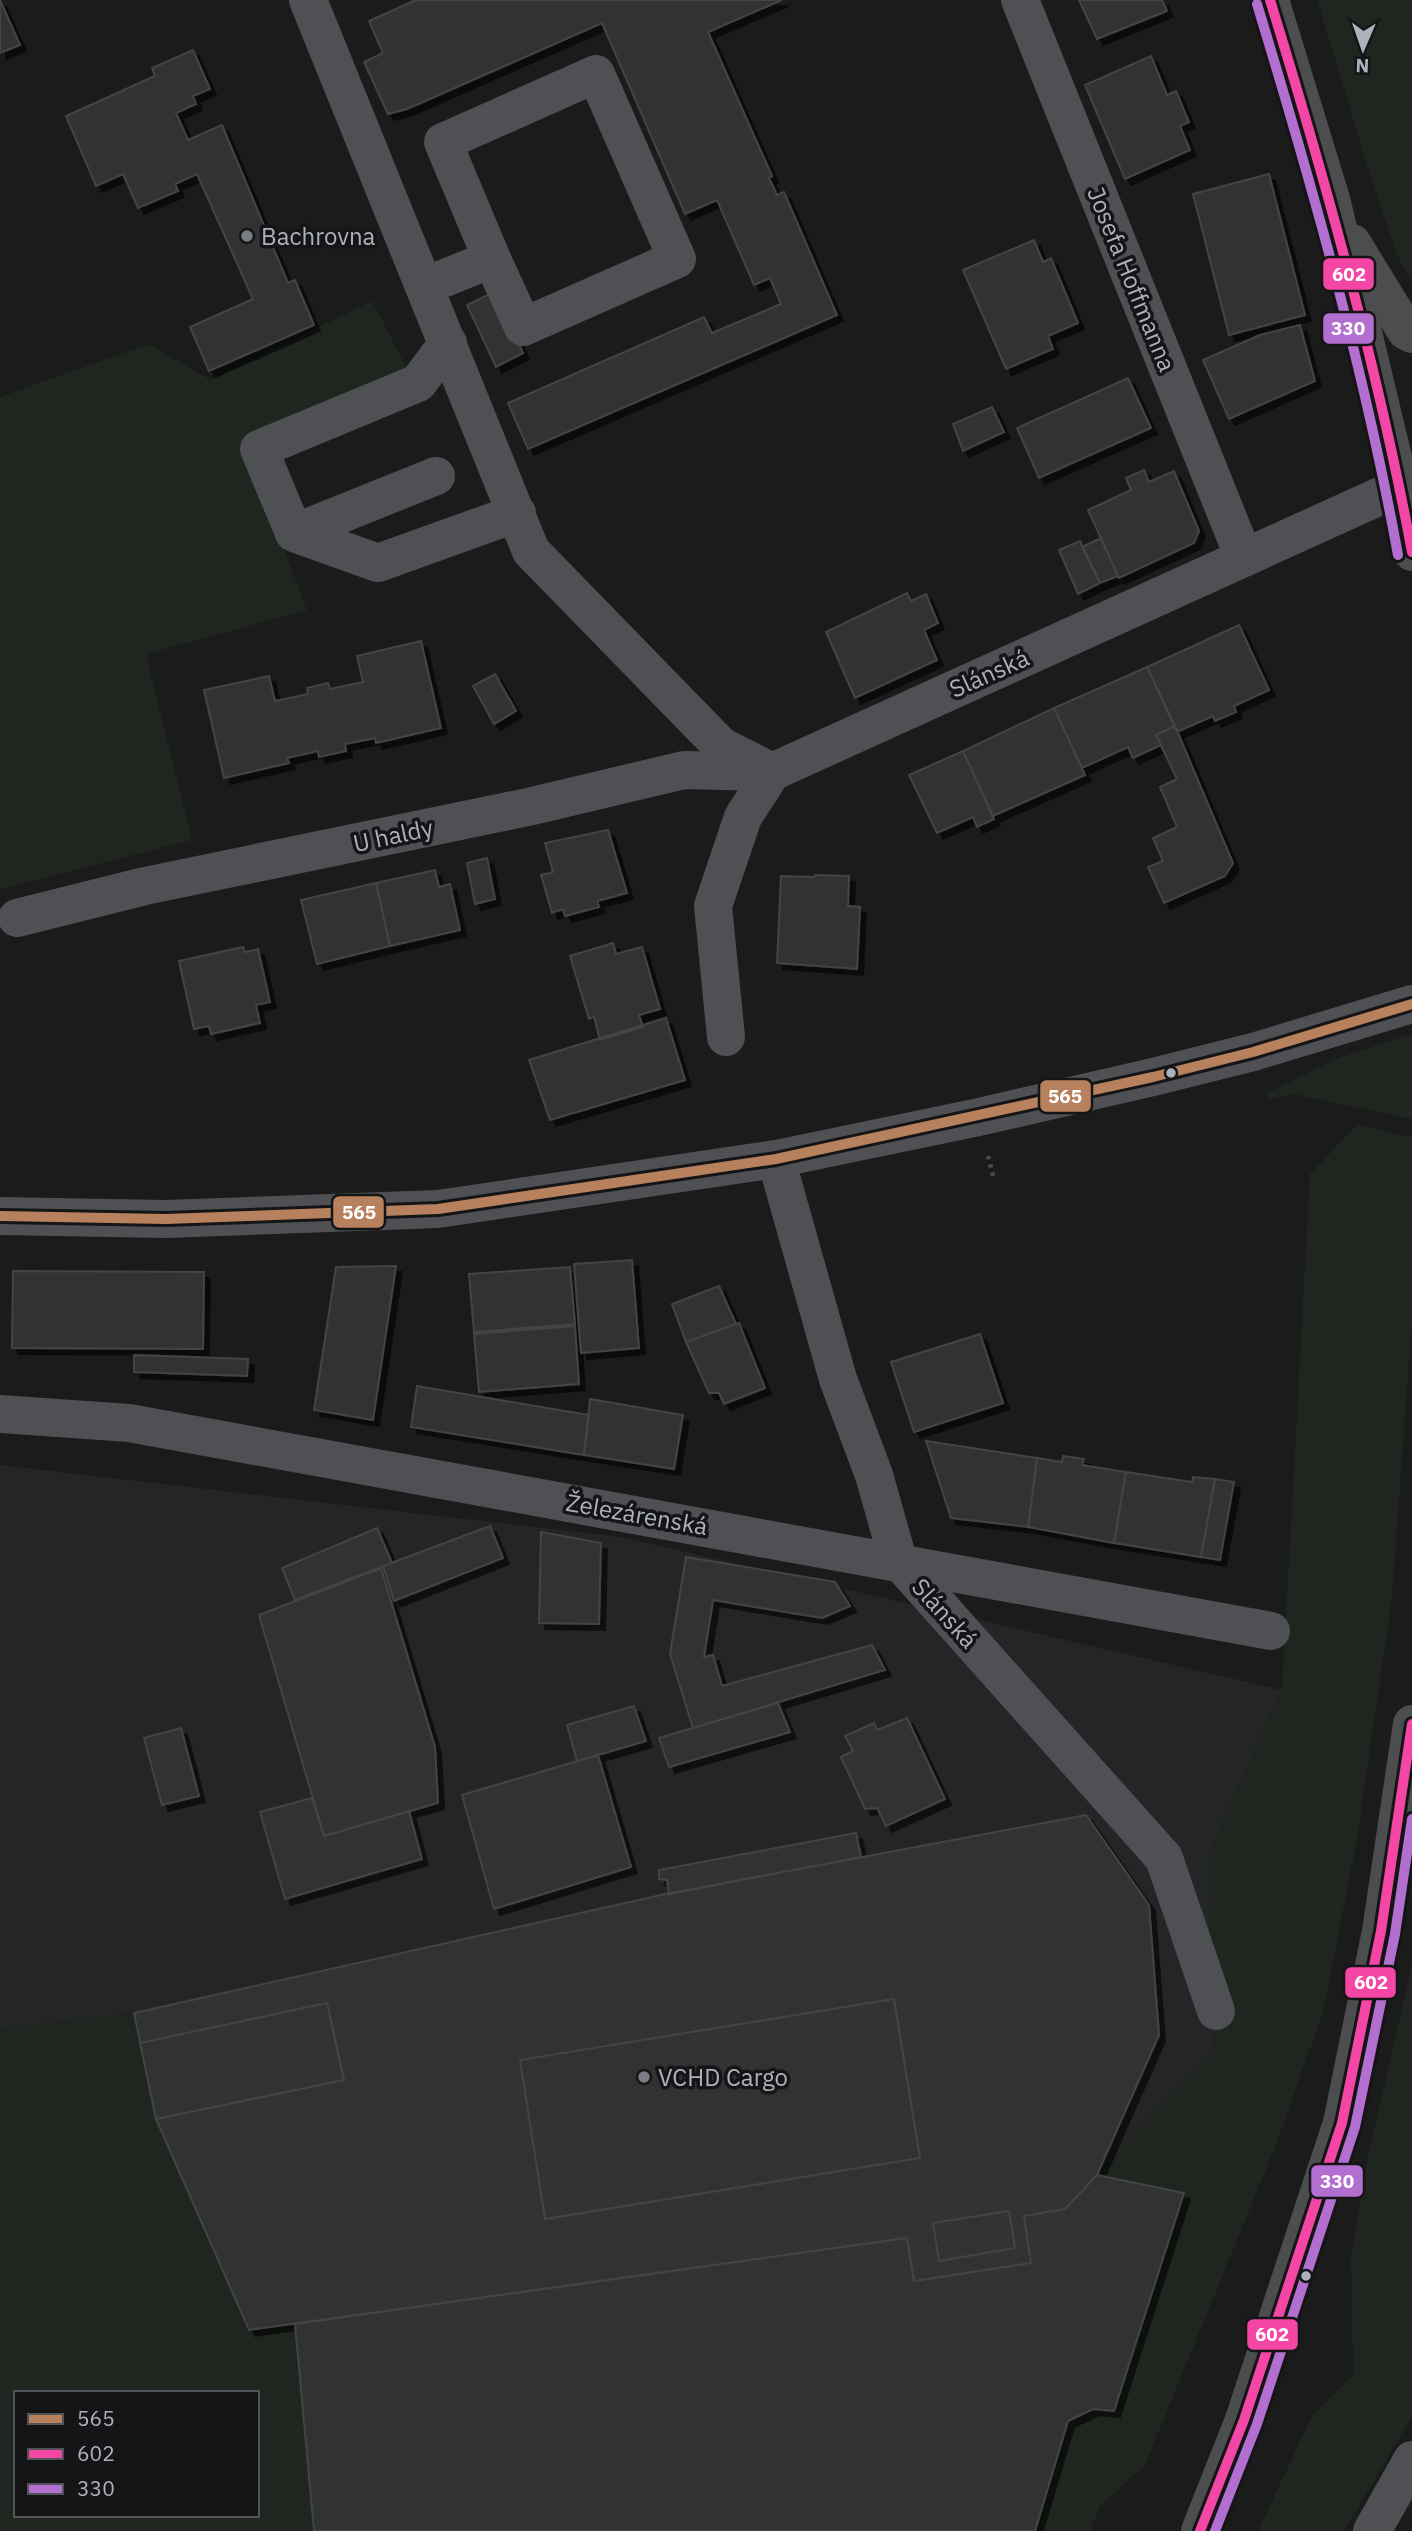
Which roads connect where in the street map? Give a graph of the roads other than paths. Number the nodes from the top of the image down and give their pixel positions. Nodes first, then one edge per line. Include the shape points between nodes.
1 (308, 0) edge
2 (1020, 0) edge
3 (1270, 0) edge
4 (1334, 214) junction
5 (492, 259) junction
6 (425, 286) junction
7 (1412, 334) edge
8 (448, 343) junction
9 (436, 476) dead end
10 (1406, 485) edge
11 (517, 513) junction
12 (294, 533) junction
13 (1412, 552) edge
14 (1244, 558) junction
15 (772, 772) junction
16 (17, 918) dead end
17 (1412, 1004) edge
18 (726, 1037) dead end
19 (776, 1158) junction
20 (0, 1216) edge
21 (0, 1414) edge
22 (898, 1560) junction
23 (1271, 1631) dead end
24 (1412, 1724) edge
25 (1216, 2011) dead end
26 (1412, 2460) edge
27 (1200, 2531) edge
28 (1373, 2531) edge

1 - 6 street
2 - 14 street, Josefa Hoffmanna
3 - 4 main road
4 - 7 main road
4 - 10 main road
5 - 5 street via 523,327 677,259 596,74 443,142
5 - 6 street
6 - 8 street
8 - 11 street
8 - 12 street via 418,383 259,449
9 - 12 street
10 - 13 main road
10 - 14 street, Slánská
11 - 12 street via 378,563
11 - 15 street via 531,551 721,746
14 - 15 street, Slánská
15 - 16 street, U haldy via 684,770 145,886
15 - 18 street via 743,817 713,906
17 - 19 street via 1153,1077
19 - 20 street via 438,1209 166,1219
19 - 22 street, Slánská via 838,1379 874,1475
21 - 22 street, Železárenská via 129,1423
22 - 23 street, Železárenská
22 - 25 street, Slánská via 1164,1858
24 - 27 main road via 1381,1931 1342,2123 1244,2420
26 - 28 street

